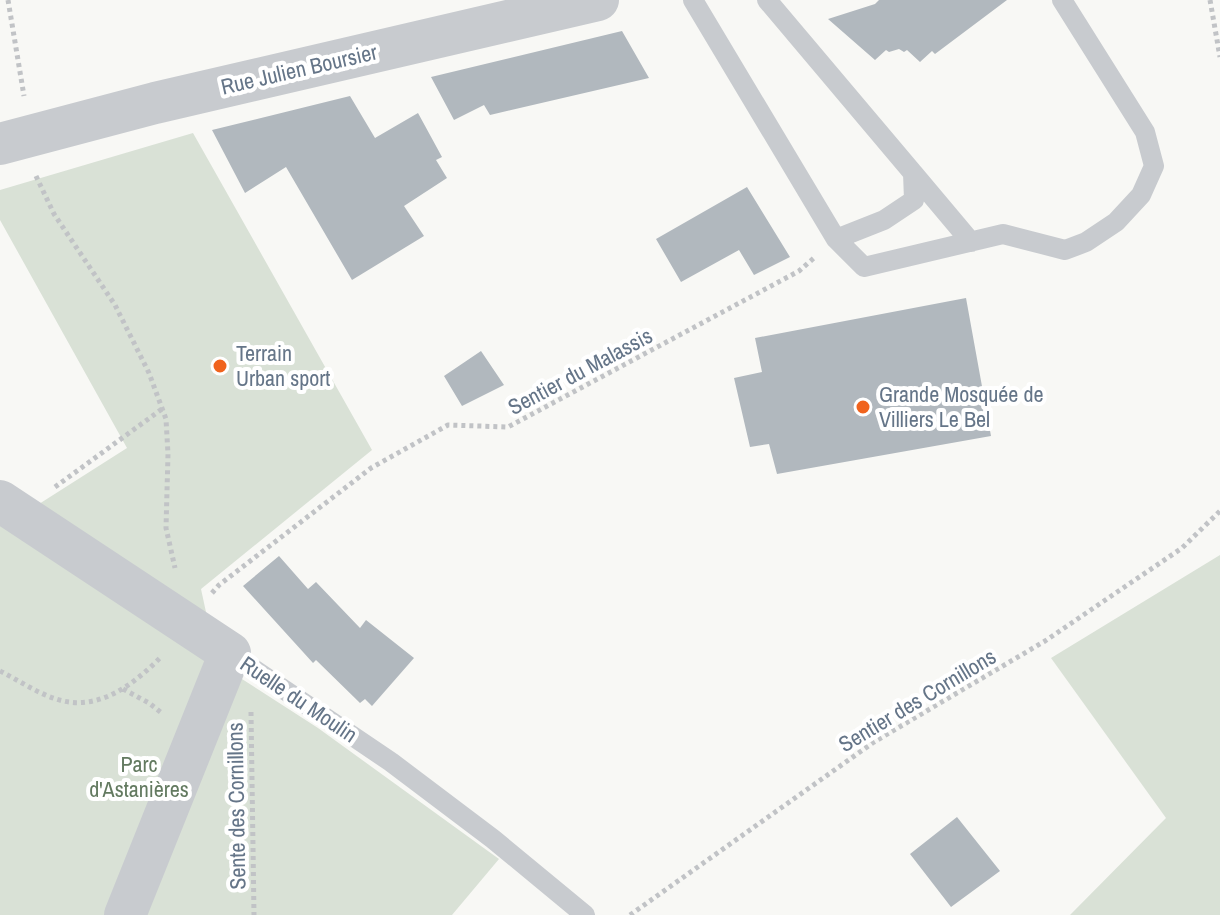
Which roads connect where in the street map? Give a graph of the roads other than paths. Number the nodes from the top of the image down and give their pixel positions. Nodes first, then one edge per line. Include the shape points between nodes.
1 (598, 0) edge
2 (693, 0) edge
3 (767, 0) edge
4 (1062, 0) edge
5 (13, 141) edge
6 (913, 173) junction
7 (836, 239) junction
8 (971, 242) junction
9 (9, 507) edge
10 (230, 653) junction
11 (125, 915) edge
12 (585, 915) edge

1 - 5 street, Rue Julien Boursier
2 - 7 lane
3 - 6 lane
4 - 8 lane via 1145,132 1154,166 1141,195 1116,222 1086,242 1065,250 1003,234
6 - 7 lane via 914,200 884,220
6 - 8 lane
7 - 8 lane via 864,267
9 - 10 street, Ruelle du Moulin
10 - 11 street
10 - 12 lane, Ruelle du Moulin via 391,762

